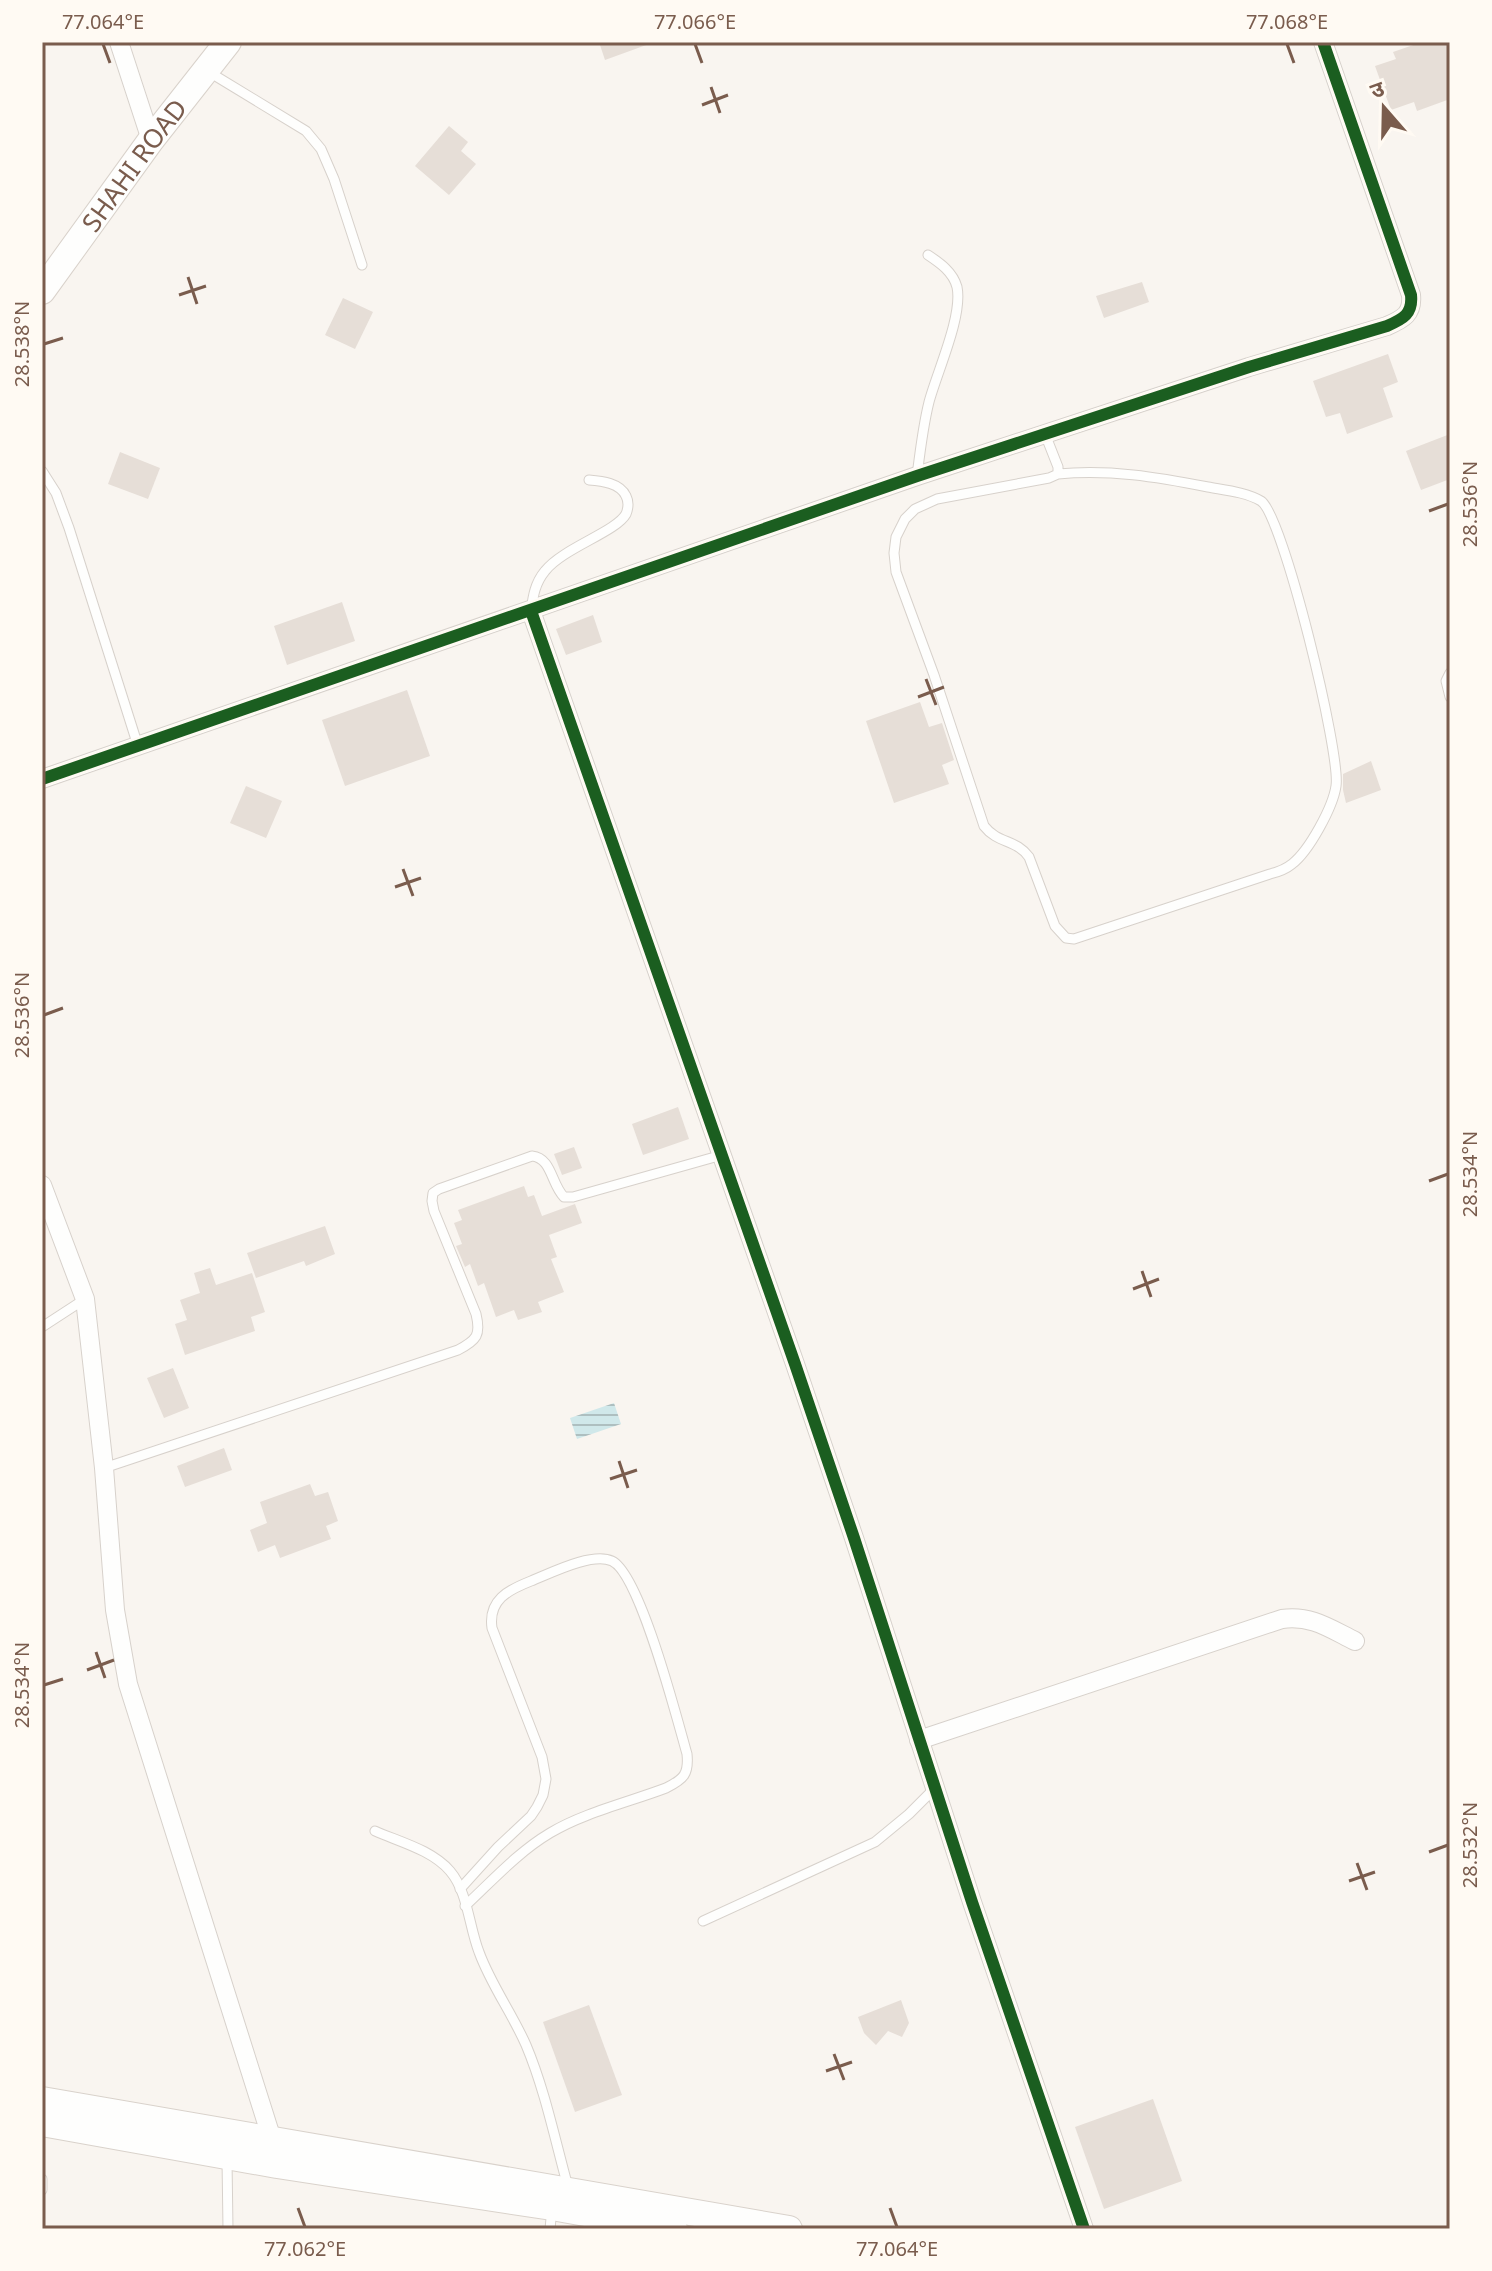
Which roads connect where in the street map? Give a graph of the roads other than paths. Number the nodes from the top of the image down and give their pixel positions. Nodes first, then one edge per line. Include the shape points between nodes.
1 (119, 42) edge
2 (228, 42) edge
3 (1323, 42) edge
4 (206, 70) junction
5 (151, 140) junction
6 (928, 255) dead end
7 (362, 265) dead end
8 (42, 291) edge
9 (1045, 434) junction
10 (42, 471) edge
11 (1058, 474) junction
12 (917, 476) junction
13 (589, 480) dead end
14 (531, 611) junction
15 (1450, 673) edge
16 (1450, 697) edge
17 (138, 746) junction
18 (42, 779) edge
19 (722, 1155) junction
20 (42, 1185) edge
21 (85, 1299) junction
22 (42, 1327) edge
23 (104, 1468) junction
24 (1355, 1641) dead end
25 (919, 1740) junction
26 (935, 1788) junction
27 (375, 1831) dead end
28 (460, 1889) junction
29 (465, 1906) junction
30 (703, 1921) dead end
31 (42, 2100) edge
32 (42, 2123) edge
33 (276, 2153) junction
34 (227, 2157) junction
35 (42, 2179) edge
36 (42, 2190) edge
37 (559, 2205) edge
38 (622, 2216) edge
39 (228, 2229) edge
40 (674, 2229) edge
41 (789, 2229) edge
42 (1084, 2229) edge

1 - 5 street
2 - 4 main road, SHAHI ROAD
3 - 9 street via 1411,295 1410,312 1387,326
4 - 5 main road, SHAHI ROAD
4 - 7 lane via 306,131 321,149
5 - 8 main road, SHAHI ROAD
6 - 12 lane via 951,275 958,302 928,406
9 - 11 lane
9 - 12 street
10 - 17 lane via 69,528
11 - 11 lane via 1152,476 1235,493 1268,508 1322,687 1337,773 1325,816 1293,864 1074,939 1055,926 1023,849 992,836 984,826 896,572 894,553 896,537 915,509 937,499
12 - 14 street
13 - 14 lane via 622,489 626,514 556,559 535,587
14 - 17 street
14 - 19 street
15 - 16 lane
17 - 18 street
19 - 23 lane via 573,1197 559,1192 546,1162 532,1156 439,1189 433,1193 434,1211 479,1326 471,1343
19 - 25 street
20 - 21 street
21 - 22 lane
21 - 23 street
23 - 33 street via 115,1610 128,1684
24 - 25 street via 1311,1619 1282,1619
25 - 26 street
26 - 30 lane via 875,1842
26 - 42 street
27 - 28 lane via 441,1861
28 - 29 lane
28 - 29 lane via 531,1816 546,1779 492,1628 495,1605 518,1586 593,1559 611,1560 622,1568 644,1613 687,1754 685,1776 551,1832
29 - 37 lane via 478,1951 541,2087
31 - 33 main road
32 - 34 main road
33 - 34 main road
33 - 37 main road
34 - 39 lane
35 - 36 lane
37 - 38 main road
38 - 40 main road
38 - 41 main road

